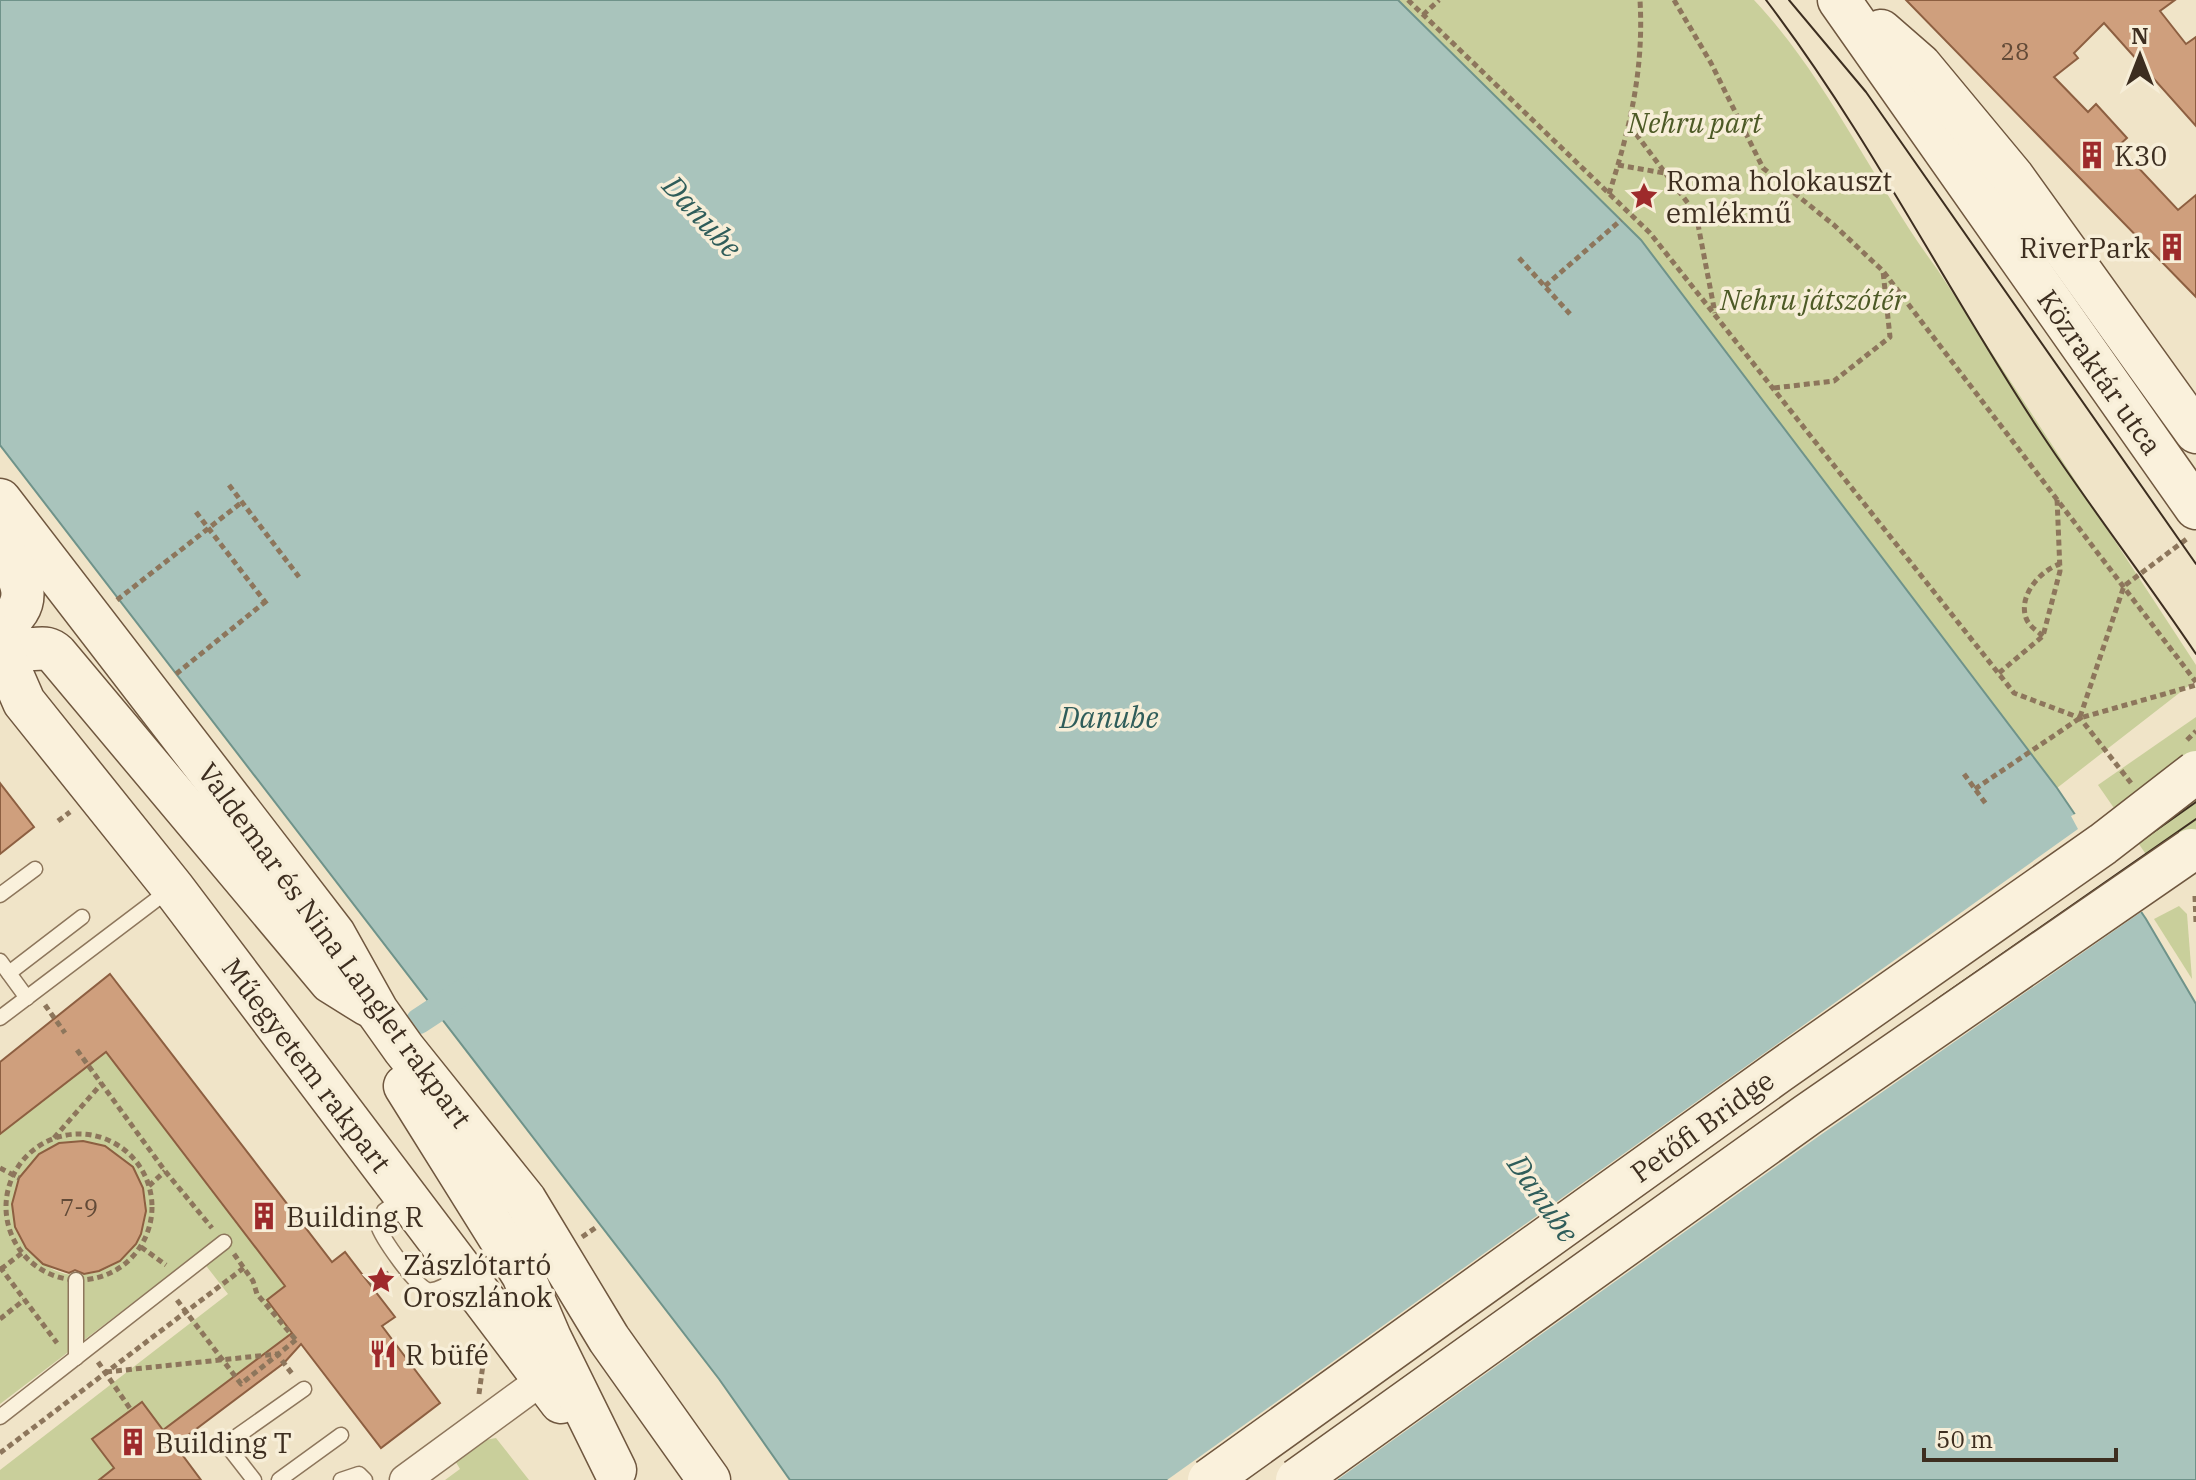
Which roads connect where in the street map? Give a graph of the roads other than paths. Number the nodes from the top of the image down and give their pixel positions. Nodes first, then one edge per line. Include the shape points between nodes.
1 (1841, 0) edge
2 (1996, 188) junction
3 (2196, 432) edge
4 (0, 500) edge
5 (2193, 522) edge
6 (0, 548) edge
7 (0, 627) edge
8 (0, 637) edge
9 (0, 647) edge
10 (12, 695) edge
11 (2196, 772) edge
12 (2196, 847) edge
13 (35, 869) dead end
14 (173, 888) junction
15 (0, 895) edge
16 (82, 917) dead end
17 (4, 967) edge
18 (31, 994) junction
19 (377, 1011) junction
20 (0, 1018) edge
21 (224, 1242) road end
22 (76, 1280) road end
23 (74, 1360) junction
24 (543, 1379) junction
25 (304, 1389) dead end
26 (0, 1417) edge
27 (341, 1435) dead end
28 (614, 1477) edge
29 (254, 1480) edge
30 (279, 1480) edge
31 (341, 1480) edge
32 (365, 1480) edge
33 (405, 1480) edge
34 (709, 1480) edge
35 (1209, 1480) edge
36 (1297, 1480) edge

1 - 2 main road, Közraktár utca via 1920,65
2 - 3 main road, Közraktár utca
2 - 5 main road, Közraktár utca
4 - 19 main road, Valdemar és Nina Langlet rakpart via 303,891 339,940
6 - 7 main road via 23,586 22,606
8 - 19 main road via 14,647 41,647 56,654 331,982
9 - 10 main road, Műegyetem rakpart
10 - 14 main road, Műegyetem rakpart
11 - 35 main road, Petőfi Bridge, bridge via 2103,844
12 - 36 main road, Petőfi Bridge, bridge via 1807,1115
13 - 15 lane
14 - 18 lane
14 - 24 main road, Műegyetem rakpart
16 - 17 lane
17 - 18 lane
18 - 20 lane
19 - 28 main road via 398,1073 523,1275
19 - 34 main road, Valdemar és Nina Langlet rakpart via 525,1200 601,1328
21 - 23 lane
22 - 23 lane
23 - 26 lane
24 - 28 main road, Műegyetem rakpart
24 - 33 street
25 - 29 lane via 226,1444
27 - 30 lane
31 - 32 lane via 354,1474

